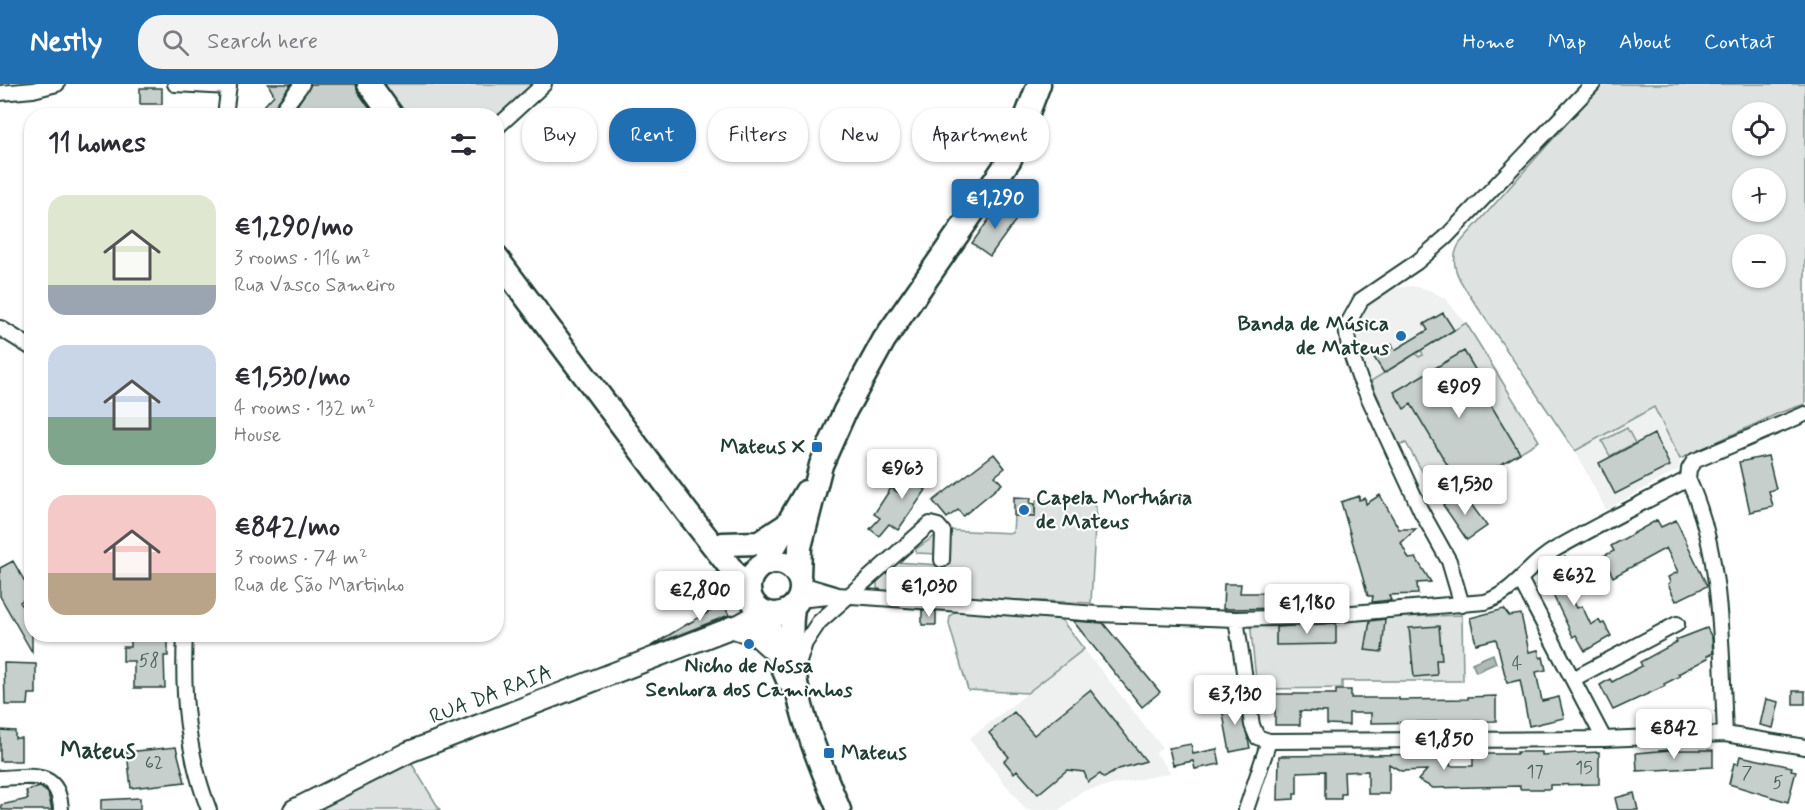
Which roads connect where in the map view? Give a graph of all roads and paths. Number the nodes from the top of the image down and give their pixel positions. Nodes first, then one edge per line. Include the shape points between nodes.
1 (57, 84) edge
2 (175, 84) edge
3 (302, 84) edge
4 (369, 84) edge
5 (544, 84) edge
6 (1039, 84) edge
7 (1593, 84) edge
8 (229, 86) edge
9 (0, 93) edge
10 (226, 108) edge
11 (284, 108) edge
12 (386, 108) edge
13 (504, 121) edge
14 (504, 268) edge
15 (0, 328) edge
16 (24, 343) edge
17 (1805, 414) edge
18 (821, 465) junction
19 (1688, 479) junction
20 (686, 512) junction
21 (786, 525) junction
22 (723, 544) junction
23 (942, 560) dead end
24 (761, 565) junction
25 (1520, 579) junction
26 (798, 592) junction
27 (849, 595) junction
28 (756, 602) junction
29 (1462, 605) junction
30 (1236, 619) junction
31 (1677, 624) dead end
32 (731, 627) junction
33 (710, 636) junction
34 (184, 642) edge
35 (777, 654) junction
36 (1573, 679) junction
37 (798, 700) junction
38 (1725, 734) junction
39 (1604, 739) junction
40 (1269, 741) junction
41 (1805, 747) edge
42 (0, 778) edge
43 (61, 810) edge
44 (209, 810) edge
45 (294, 810) edge
46 (838, 810) edge
47 (1246, 810) edge

1 - 9 street
2 - 8 street
3 - 11 street
4 - 12 main road
5 - 13 street
6 - 18 main road via 1010,159 884,340 858,384
7 - 29 street via 1445,238 1361,300 1346,327 1359,377 1420,510 1449,561
8 - 10 street
14 - 20 main road
15 - 16 street
17 - 19 street via 1697,459 1690,465
18 - 21 main road
18 - 26 main road via 800,547
19 - 25 street via 1554,550
19 - 38 street via 1702,510 1715,590
20 - 22 main road
20 - 28 main road
21 - 22 main road via 759,543
21 - 24 main road
22 - 24 main road
23 - 27 street via 943,532 930,524
24 - 26 main road via 772,561 788,565
24 - 28 main road via 749,582
25 - 29 street via 1495,599
25 - 36 street
26 - 27 street
26 - 28 main road via 779,614
26 - 37 main road via 791,640
27 - 30 street via 1097,614
27 - 37 street via 819,622 805,643 799,663
28 - 32 main road
28 - 33 main road
28 - 35 main road
29 - 30 street
30 - 40 street via 1252,725 1257,737
31 - 36 street
32 - 33 main road
32 - 35 main road via 757,636
33 - 45 main road, RUA DA RAIA via 403,755
34 - 44 street via 189,738
35 - 37 main road
36 - 39 street
37 - 46 main road
38 - 39 street
38 - 41 street
39 - 40 street
40 - 47 street
42 - 43 street via 52,782 59,792

